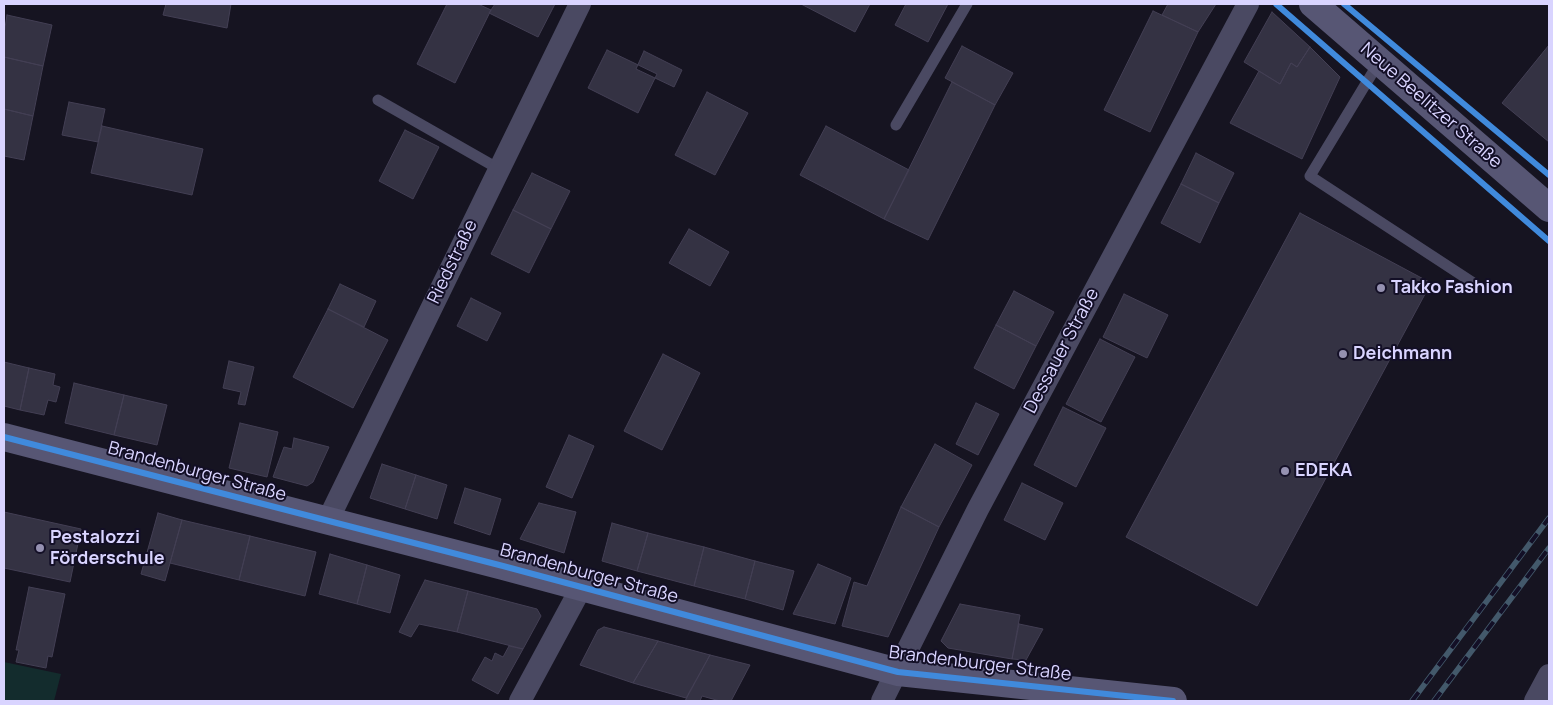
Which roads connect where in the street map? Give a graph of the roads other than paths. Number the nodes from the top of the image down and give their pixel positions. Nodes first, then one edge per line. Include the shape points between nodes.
1 (580, 4) edge
2 (967, 4) edge
3 (1248, 4) edge
4 (1313, 4) edge
5 (1379, 62) junction
6 (378, 100) dead end
7 (896, 125) dead end
8 (499, 169) junction
9 (1549, 208) edge
10 (1472, 282) dead end
11 (4, 437) edge
12 (327, 522) junction
13 (581, 588) junction
14 (898, 672) junction
15 (1549, 675) edge
16 (520, 701) edge
17 (882, 701) edge
18 (1173, 701) edge
19 (1534, 701) edge

1 - 8 street, Riedstraße
2 - 7 lane
3 - 14 street, Dessauer Straße via 978,509
4 - 5 street, Neue Beelitzer Straße
5 - 9 street, Neue Beelitzer Straße
5 - 10 lane via 1310,176
6 - 8 lane
8 - 12 street, Riedstraße
11 - 12 street, Brandenburger Straße
12 - 13 street, Brandenburger Straße
13 - 14 street, Brandenburger Straße
13 - 16 street
14 - 17 street, Dessauer Straße
14 - 18 street, Brandenburger Straße
15 - 19 street

